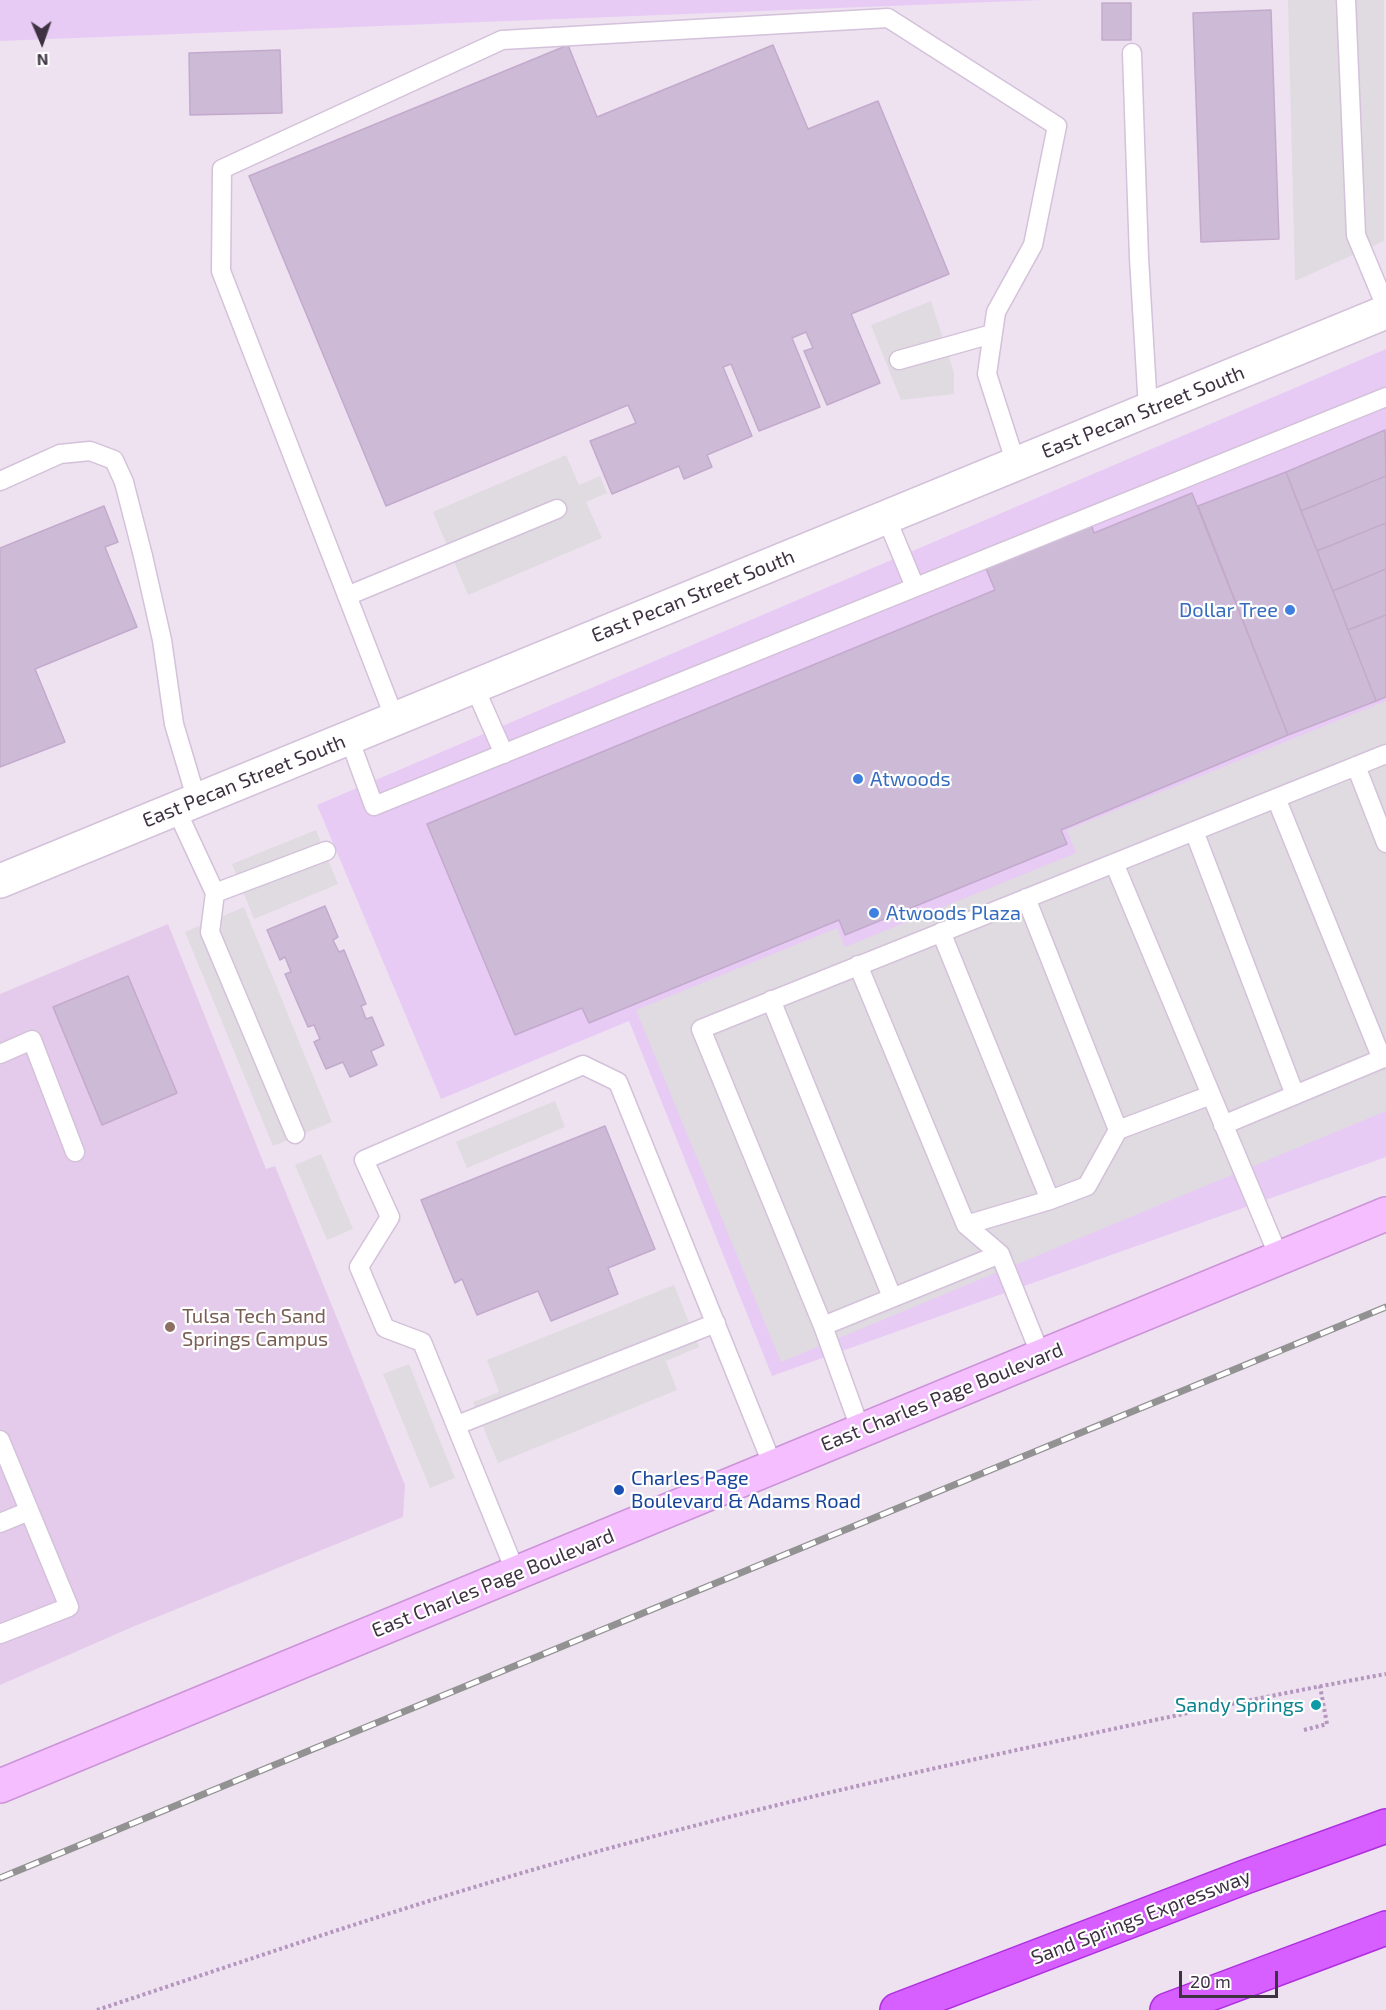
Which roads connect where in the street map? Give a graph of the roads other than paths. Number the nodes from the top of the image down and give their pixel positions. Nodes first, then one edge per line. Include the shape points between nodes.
1 (1346, 0) edge
2 (1132, 53) dead end
3 (1386, 307) edge
4 (1386, 312) edge
5 (992, 334) junction
6 (898, 360) dead end
7 (1386, 397) edge
8 (1148, 410) junction
9 (1016, 464) junction
10 (0, 481) edge
11 (557, 509) dead end
12 (886, 517) junction
13 (915, 587) junction
14 (347, 596) junction
15 (474, 686) junction
16 (395, 719) junction
17 (349, 738) junction
18 (504, 754) junction
19 (1386, 754) edge
20 (1356, 766) junction
21 (1276, 798) junction
22 (186, 805) junction
23 (1194, 831) junction
24 (1386, 843) edge
25 (327, 851) dead end
26 (1114, 863) junction
27 (0, 881) edge
28 (215, 893) junction
29 (1026, 898) junction
30 (940, 932) junction
31 (858, 965) junction
32 (771, 1000) junction
33 (0, 1054) edge
34 (1384, 1058) edge
35 (1211, 1095) junction
36 (1295, 1095) junction
37 (1223, 1125) junction
38 (1118, 1130) junction
39 (295, 1134) dead end
40 (75, 1152) dead end
41 (1050, 1200) junction
42 (1386, 1214) edge
43 (966, 1225) junction
44 (1000, 1254) junction
45 (1280, 1257) junction
46 (892, 1298) junction
47 (716, 1323) junction
48 (823, 1326) junction
49 (1041, 1356) junction
50 (457, 1425) junction
51 (861, 1431) junction
52 (0, 1440) edge
53 (773, 1466) junction
54 (29, 1511) junction
55 (0, 1523) edge
56 (516, 1573) junction
57 (0, 1634) edge
58 (0, 1786) edge
59 (1386, 1826) edge
60 (1386, 1928) edge
61 (897, 2010) edge
62 (1167, 2010) edge

1 - 3 lane via 1356,235
2 - 8 lane
4 - 8 street, East Pecan Street South
5 - 6 lane
5 - 9 lane via 987,374
5 - 14 lane via 996,312 1033,245 1057,126 888,18 502,40 222,169 221,271
7 - 13 lane
8 - 9 street, East Pecan Street South
9 - 12 street, East Pecan Street South
10 - 22 lane via 60,454 90,451 114,460 124,482 162,640
11 - 14 lane
12 - 13 lane
12 - 15 street, East Pecan Street South
13 - 18 lane
14 - 16 lane
15 - 16 street, East Pecan Street South
15 - 18 lane
16 - 17 street, East Pecan Street South
17 - 18 lane via 374,806
17 - 22 street, East Pecan Street South
19 - 20 lane
20 - 21 lane
20 - 24 lane
21 - 23 lane
21 - 34 lane
22 - 27 street, East Pecan Street South
22 - 28 lane
23 - 26 lane
23 - 36 lane
25 - 28 lane
26 - 29 lane
26 - 35 lane
28 - 39 lane via 210,932
29 - 30 lane
29 - 38 lane
30 - 31 lane
30 - 41 lane
31 - 32 lane
31 - 43 lane
32 - 46 lane
32 - 48 lane via 701,1029
33 - 40 lane via 32,1040
34 - 36 lane
35 - 37 lane
35 - 38 lane
36 - 37 lane
37 - 45 lane
38 - 41 lane via 1087,1186
41 - 43 lane
42 - 45 main road, East Charles Page Boulevard
43 - 44 lane
44 - 46 lane
44 - 49 lane
45 - 49 main road, East Charles Page Boulevard
46 - 48 lane
47 - 50 lane
47 - 50 lane via 618,1082 583,1065 364,1160 390,1216 359,1267 385,1328 422,1342
47 - 53 lane
48 - 51 lane
49 - 51 main road, East Charles Page Boulevard
50 - 56 lane
51 - 53 main road, East Charles Page Boulevard
52 - 54 lane
53 - 56 main road, East Charles Page Boulevard
54 - 55 lane
54 - 57 lane via 69,1607
56 - 58 main road, East Charles Page Boulevard
59 - 61 highway, Sand Springs Expressway
60 - 62 highway

